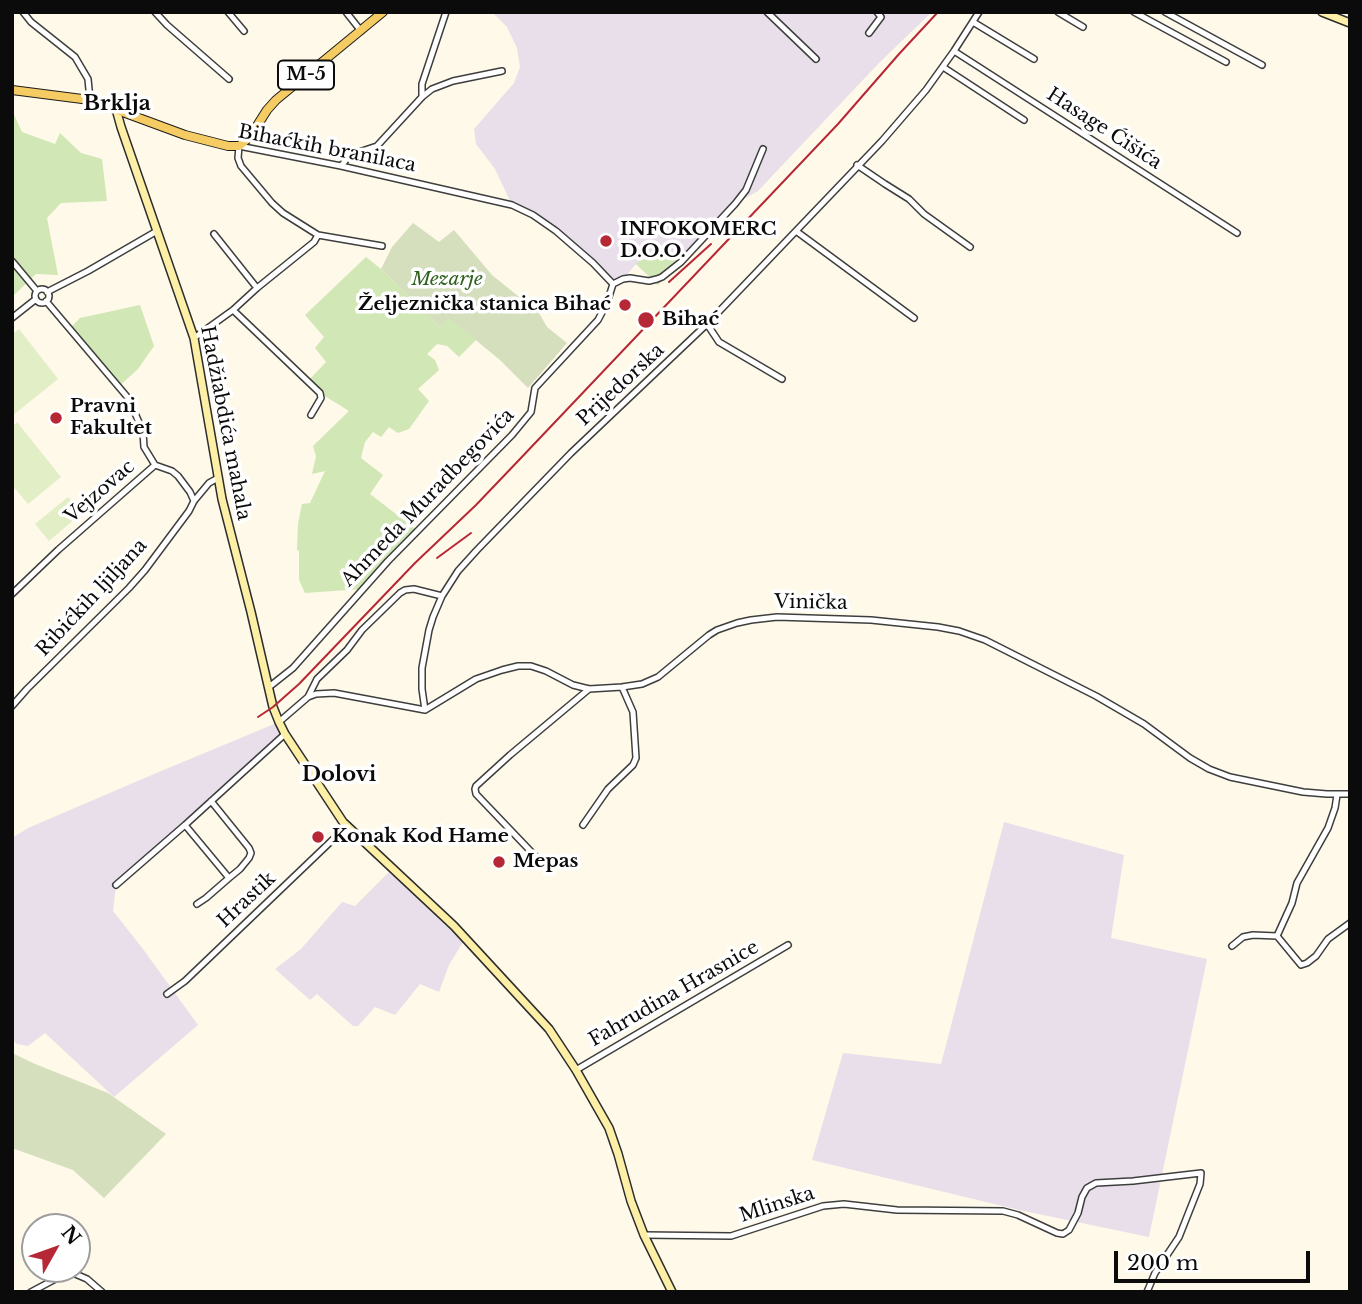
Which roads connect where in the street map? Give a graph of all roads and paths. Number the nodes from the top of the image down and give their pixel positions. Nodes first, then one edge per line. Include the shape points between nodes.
1 (23, 12) edge
2 (155, 12) edge
3 (228, 12) edge
4 (346, 12) edge
5 (383, 12) edge
6 (446, 12) edge
7 (767, 12) edge
8 (877, 12) edge
9 (979, 12) edge
10 (1058, 12) edge
11 (1134, 12) edge
12 (1165, 12) edge
13 (1322, 12) edge
14 (973, 22) junction
15 (1350, 23) edge
16 (1083, 27) dead end
17 (244, 31) dead end
18 (361, 31) junction
19 (869, 33) dead end
20 (954, 51) junction
21 (1034, 58) dead end
22 (816, 59) dead end
23 (1226, 62) dead end
24 (1262, 65) dead end
25 (943, 67) junction
26 (502, 71) dead end
27 (229, 79) dead end
28 (12, 90) edge
29 (422, 97) junction
30 (90, 100) junction
31 (116, 109) junction
32 (1024, 120) dead end
33 (239, 146) junction
34 (763, 149) dead end
35 (857, 164) junction
36 (341, 166) junction
37 (157, 231) junction
38 (796, 231) junction
39 (1237, 233) dead end
40 (214, 234) dead end
41 (318, 235) junction
42 (382, 246) dead end
43 (970, 247) dead end
44 (12, 261) edge
45 (613, 284) junction
46 (257, 288) junction
47 (37, 291) junction
48 (47, 292) junction
49 (36, 299) junction
50 (46, 301) junction
51 (233, 310) junction
52 (12, 318) edge
53 (914, 318) dead end
54 (707, 324) junction
55 (194, 338) junction
56 (782, 379) dead end
57 (311, 415) dead end
58 (155, 465) junction
59 (218, 478) junction
60 (194, 501) junction
61 (12, 594) edge
62 (442, 596) junction
63 (269, 687) junction
64 (622, 687) junction
65 (589, 689) junction
66 (308, 697) junction
67 (12, 706) edge
68 (425, 710) junction
69 (279, 722) junction
70 (285, 734) junction
71 (1350, 793) edge
72 (1337, 795) junction
73 (211, 801) junction
74 (185, 825) junction
75 (583, 825) dead end
76 (347, 827) junction
77 (540, 861) dead end
78 (229, 878) junction
79 (116, 885) dead end
80 (197, 904) dead end
81 (1350, 923) edge
82 (1278, 936) junction
83 (788, 945) dead end
84 (1232, 946) dead end
85 (167, 994) dead end
86 (576, 1070) junction
87 (644, 1234) junction
88 (41, 1290) edge
89 (32, 1292) edge
90 (102, 1292) edge
91 (672, 1292) edge
92 (1147, 1292) edge

1 - 30 street via 75,57 88,79
2 - 27 street
3 - 17 street
4 - 18 street
5 - 18 main road, M-5
6 - 29 street
7 - 22 street
8 - 19 street via 881,17
9 - 14 street, Prijedorska
10 - 16 street
11 - 23 street
12 - 24 street
13 - 15 street
14 - 20 street, Prijedorska
14 - 21 street
18 - 33 main road, M-5 via 276,100
20 - 25 street, Prijedorska
20 - 39 street, Hasage Ćišića
25 - 32 street
25 - 35 street, Prijedorska
26 - 29 street via 453,82
28 - 30 main road, Bihaćkih branilaca
29 - 36 street via 377,146 350,155
30 - 31 main road, Bihaćkih branilaca
31 - 33 main road, Bihaćkih branilaca via 185,135
31 - 37 street, Hadžiabdića mahala
33 - 36 street, Bihaćkih branilaca
33 - 41 street via 241,166 272,203
34 - 45 street via 746,190 681,262 657,279 630,278
35 - 38 street, Prijedorska
35 - 43 street
36 - 45 street, Bihaćkih branilaca via 512,205 556,231
37 - 48 street
37 - 55 street, Hadžiabdića mahala
38 - 53 street
38 - 54 street, Prijedorska
40 - 46 street
41 - 42 street
41 - 46 street
44 - 47 street
45 - 63 street, Ahmeda Muradbegovića via 597,320 536,388 531,412 512,435 388,561 293,668
46 - 51 street
47 - 48 street
47 - 49 street
48 - 50 street
49 - 50 street
49 - 52 street
50 - 58 street, Vejzovac via 129,399 143,432 144,447
51 - 55 street
51 - 57 street via 320,393
54 - 56 street via 719,342
54 - 62 street, Prijedorska via 500,525
55 - 59 street, Hadžiabdića mahala
58 - 60 street via 178,476
58 - 61 street, Vejzovac
59 - 60 street, Ribićkih ljiljana
59 - 63 street, Hadžiabdića mahala
60 - 67 street, Ribićkih ljiljana via 145,570
62 - 66 street via 414,589 400,593 317,679
62 - 68 street, Prijedorska via 422,668
63 - 69 street, Hadžiabdića mahala
64 - 65 street, Vinička
64 - 72 street, Vinička via 658,677 709,635 751,620 871,620 938,627 985,640 1096,696 1230,778
64 - 75 street via 633,712 636,758
65 - 68 street, Vinička via 538,668 518,666 476,680
65 - 77 street via 475,789
66 - 68 street via 334,693
66 - 69 street
69 - 70 street, Hadžiabdića mahala
70 - 73 street
70 - 76 street, Hadžiabdića mahala
71 - 72 street, Vinička
72 - 82 street via 1328,828 1297,883
73 - 74 street
73 - 78 street via 251,853
74 - 78 street
74 - 79 street
76 - 85 street, Hrastik
76 - 86 street, Hadžiabdića mahala via 491,965 549,1029
78 - 80 street
81 - 82 street via 1301,965
82 - 84 street via 1243,937
83 - 86 street, Fahrudina Hrasnice
86 - 87 street, Hadžiabdića mahala via 609,1128
87 - 91 street, Hadžiabdića mahala
87 - 92 street, Mlinska via 731,1236 833,1204 1003,1211 1063,1234 1078,1213 1087,1188 1096,1183 1201,1173 1179,1237
88 - 89 street
88 - 90 street via 73,1273

